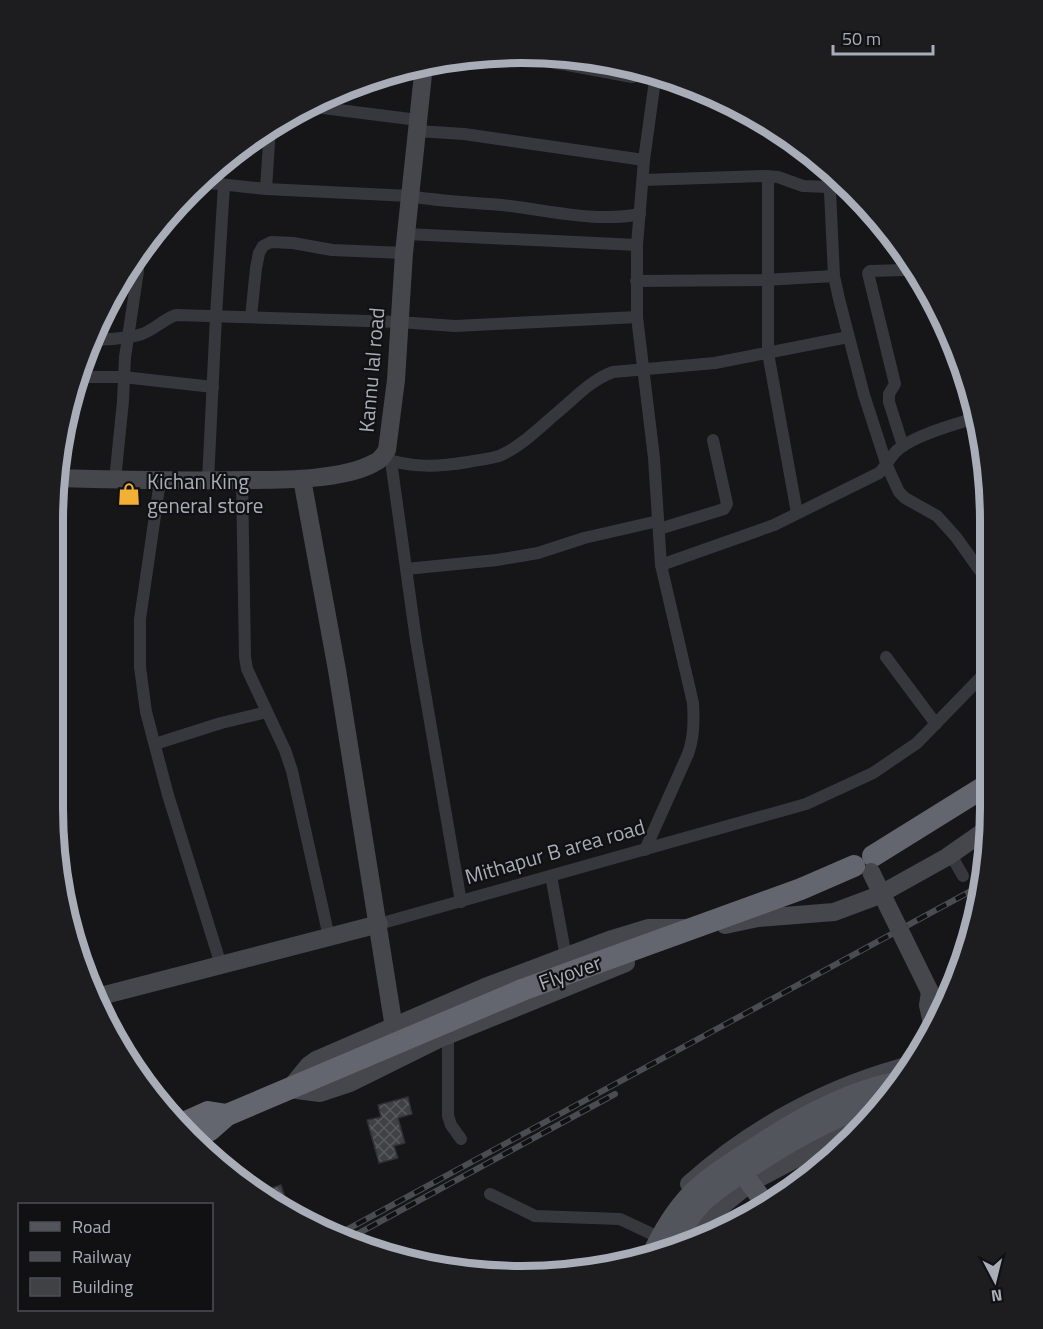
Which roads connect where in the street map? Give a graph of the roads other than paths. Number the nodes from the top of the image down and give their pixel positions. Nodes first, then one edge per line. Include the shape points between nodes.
1 (588, 68) edge
2 (615, 73) edge
3 (423, 74) edge
4 (655, 83) edge
5 (322, 109) edge
6 (418, 126) junction
7 (269, 139) edge
8 (644, 160) junction
9 (768, 176) junction
10 (643, 180) junction
11 (829, 182) edge
12 (212, 183) edge
13 (224, 184) junction
14 (829, 187) junction
15 (266, 189) junction
16 (410, 196) junction
17 (640, 214) junction
18 (406, 234) junction
19 (637, 245) junction
20 (404, 253) junction
21 (138, 270) edge
22 (905, 270) dead end
23 (834, 276) junction
24 (770, 280) junction
25 (636, 281) junction
26 (216, 316) junction
27 (251, 317) junction
28 (637, 317) junction
29 (399, 322) junction
30 (128, 337) junction
31 (848, 337) junction
32 (101, 339) edge
33 (768, 353) junction
34 (643, 371) junction
35 (86, 377) edge
36 (123, 377) junction
37 (213, 387) junction
38 (968, 421) edge
39 (713, 440) dead end
40 (903, 446) junction
41 (387, 459) junction
42 (887, 466) junction
43 (65, 478) edge
44 (302, 479) junction
45 (115, 480) junction
46 (242, 480) junction
47 (160, 481) junction
48 (208, 481) junction
49 (797, 513) junction
50 (659, 525) junction
51 (661, 565) junction
52 (406, 569) junction
53 (980, 571) edge
54 (886, 657) dead end
55 (980, 678) edge
56 (267, 712) junction
57 (936, 724) junction
58 (155, 744) junction
59 (980, 790) edge
60 (979, 835) edge
61 (645, 850) junction
62 (951, 855) junction
63 (866, 865) junction
64 (551, 876) junction
65 (963, 876) dead end
66 (461, 902) junction
67 (379, 924) junction
68 (714, 928) junction
69 (329, 937) junction
70 (566, 957) junction
71 (221, 965) junction
72 (930, 992) junction
73 (103, 995) edge
74 (937, 1000) edge
75 (930, 1015) edge
76 (394, 1028) junction
77 (448, 1036) junction
78 (899, 1068) edge
79 (887, 1085) edge
80 (289, 1089) junction
81 (870, 1105) edge
82 (227, 1114) junction
83 (785, 1116) junction
84 (187, 1121) edge
85 (846, 1132) edge
86 (200, 1135) edge
87 (460, 1139) dead end
88 (805, 1153) junction
89 (750, 1183) junction
90 (490, 1194) dead end
91 (761, 1199) edge
92 (698, 1231) edge
93 (654, 1235) junction
94 (678, 1238) edge
95 (657, 1245) edge
96 (647, 1248) edge

1 - 2 street
3 - 6 street, Kannu lal road
4 - 8 street
5 - 6 street
6 - 8 street
6 - 16 street, Kannu lal road
7 - 15 street
8 - 10 street
9 - 10 street
9 - 14 street via 803,186
9 - 24 street
10 - 17 street
11 - 14 street
12 - 13 street
13 - 15 street
13 - 26 street
14 - 23 street
15 - 16 street
16 - 17 street via 596,217
16 - 18 street, Kannu lal road
17 - 19 street
18 - 19 street
18 - 20 street, Kannu lal road
19 - 25 street
20 - 27 street via 271,242 259,253
20 - 29 street, Kannu lal road
21 - 30 street
22 - 40 street via 868,273 895,384 889,402
23 - 24 street
23 - 31 street
24 - 25 street
24 - 33 street
25 - 28 street
26 - 27 street
26 - 30 street via 177,315
26 - 37 street
27 - 29 street
28 - 29 street via 454,326
28 - 34 street
29 - 41 street, Kannu lal road
30 - 32 street
30 - 36 street
31 - 33 street
31 - 42 street
33 - 34 street
33 - 49 street
34 - 41 street via 613,372 595,380 514,448 500,455 427,467
34 - 50 street
35 - 36 street
36 - 37 street
36 - 45 street
37 - 48 street
38 - 40 street
39 - 50 street via 727,504 724,509
40 - 42 street
41 - 44 street, Kannu lal road via 360,469
41 - 52 street
42 - 49 street
42 - 53 street via 899,492 943,521
43 - 45 street, Kannu lal road
44 - 46 street, Kannu lal road
44 - 67 street
45 - 47 street, Kannu lal road
46 - 48 street, Kannu lal road
46 - 56 street via 245,657
47 - 48 street, Kannu lal road
47 - 58 street via 138,635 146,712
49 - 51 street
50 - 51 street
50 - 52 street via 584,538 538,553
51 - 61 street via 693,703 693,733 688,754
52 - 66 street
54 - 57 street
55 - 57 street, Mithapur B area road
56 - 58 street
56 - 69 street via 292,771
57 - 61 street, Mithapur B area road via 917,743 873,772 806,804
58 - 71 street
59 - 63 highway, Flyover
60 - 62 street
61 - 64 street, Mithapur B area road
62 - 65 street
62 - 68 street via 877,896 834,912 758,918
63 - 72 street, bridge
63 - 80 highway, Flyover, bridge via 522,990
64 - 66 street, Mithapur B area road
64 - 70 street
66 - 67 street, Mithapur B area road
67 - 69 street, Mithapur B area road
67 - 76 street
68 - 70 street via 648,928
68 - 77 street
69 - 71 street, Mithapur B area road
70 - 76 street via 485,987
71 - 73 street, Mithapur B area road
72 - 74 street
72 - 75 street
76 - 80 street via 316,1060
77 - 80 street via 320,1093
77 - 87 street via 448,1116
78 - 83 street via 849,1085
79 - 95 main road, bridge via 820,1110 716,1173 674,1213
80 - 82 highway, Flyover
81 - 94 main road, bridge via 825,1123 725,1184 702,1203
82 - 84 highway via 208,1112
82 - 86 highway
83 - 88 street
83 - 93 street via 762,1128 683,1189 663,1215
85 - 88 street
88 - 89 street
89 - 91 main road
89 - 92 street via 707,1218
90 - 93 street via 535,1216 620,1219
93 - 96 street

